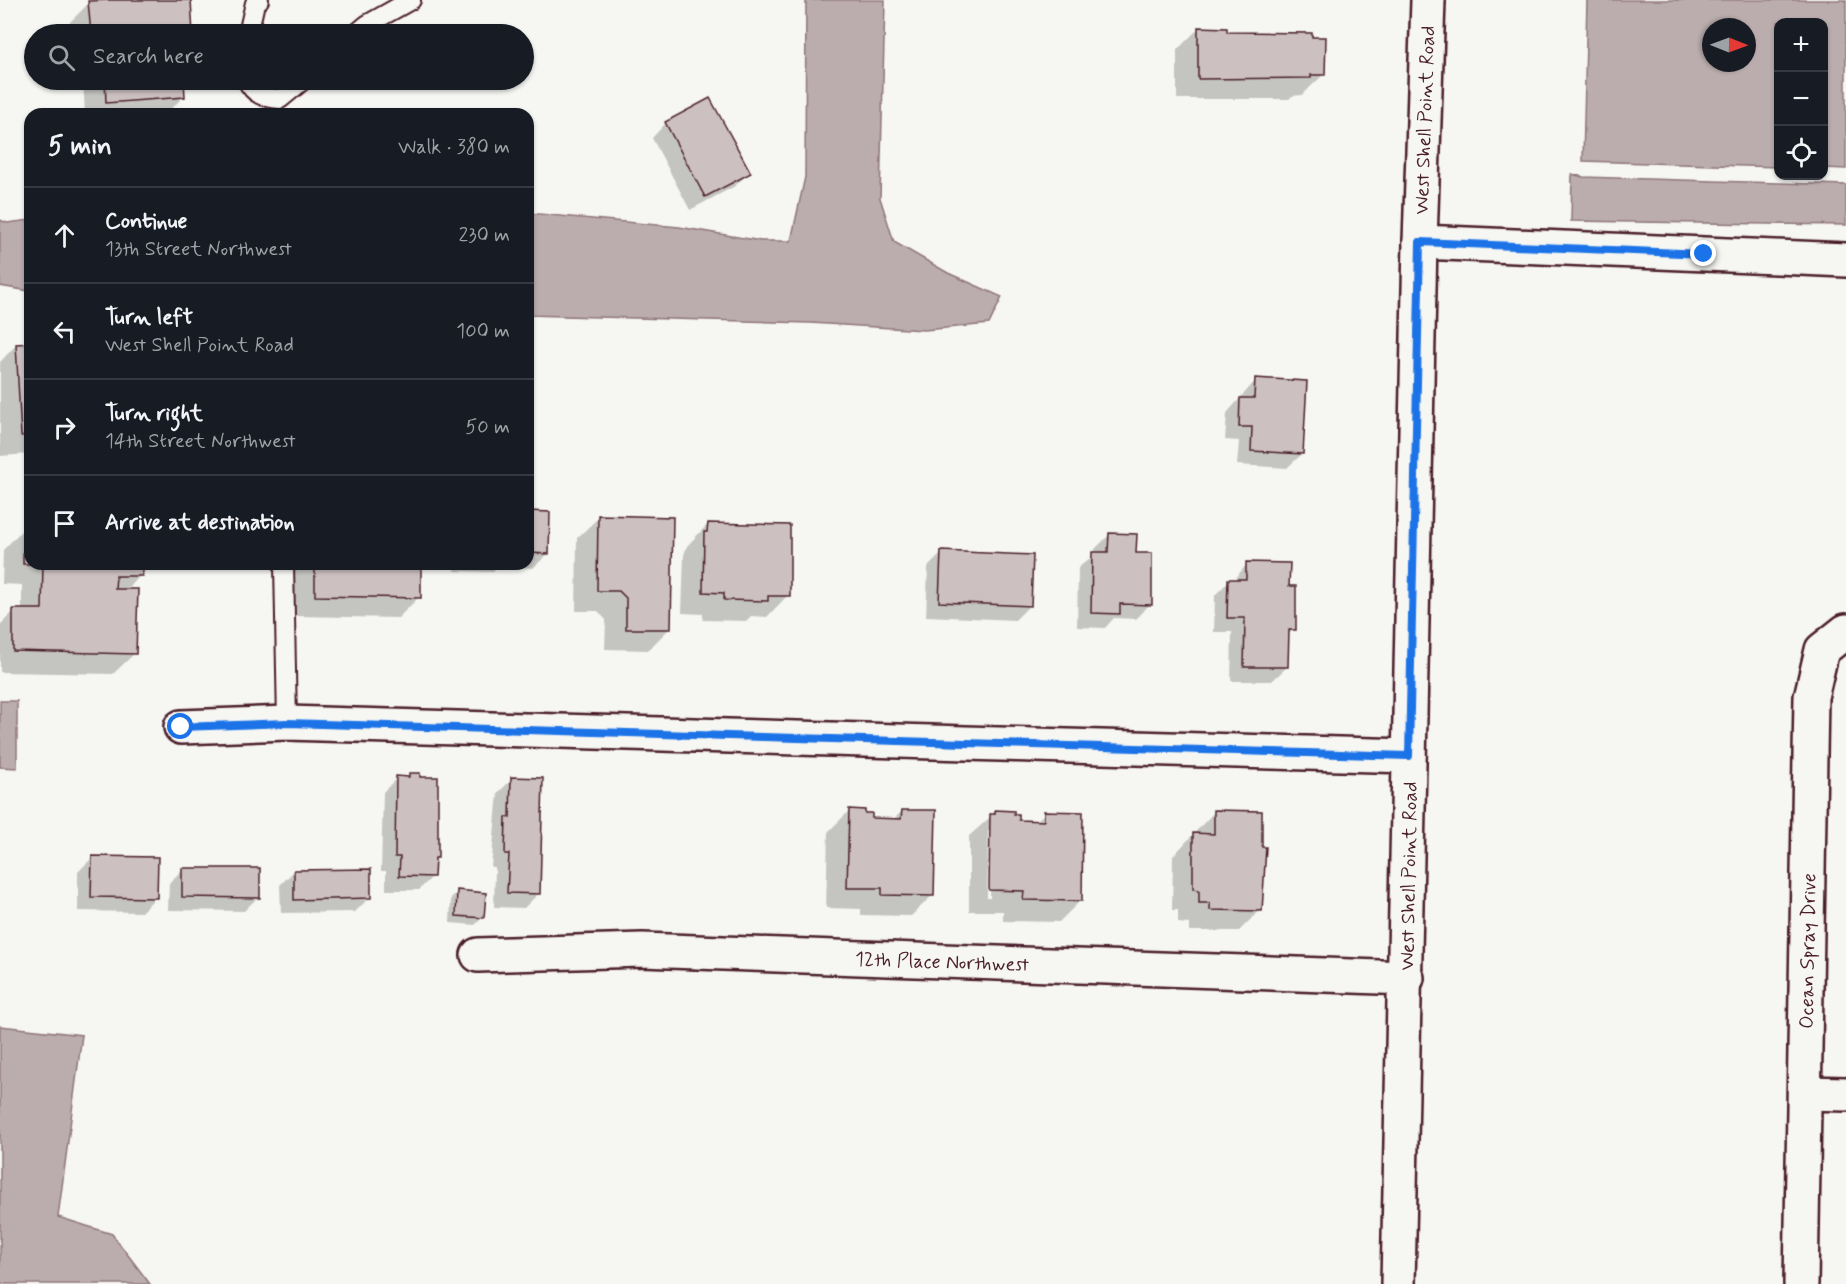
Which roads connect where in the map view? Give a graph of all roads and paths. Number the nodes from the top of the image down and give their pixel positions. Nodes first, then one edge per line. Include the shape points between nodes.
1 (259, 0) edge
2 (411, 0) edge
3 (1428, 0) edge
4 (250, 24) edge
5 (368, 24) edge
6 (254, 90) edge
7 (291, 90) edge
8 (1420, 242) junction
9 (1846, 260) edge
10 (284, 570) edge
11 (1846, 631) edge
12 (287, 723) junction
13 (181, 727) dead end
14 (1409, 756) junction
15 (478, 955) dead end
16 (1407, 978) junction
17 (1804, 1093) junction
18 (1846, 1094) edge
19 (1398, 1284) edge
20 (1801, 1284) edge

1 - 4 lane
2 - 5 lane
3 - 8 street, West Shell Point Road
6 - 7 lane via 263,98 280,99
8 - 9 street
8 - 14 street, West Shell Point Road
10 - 12 lane
11 - 17 street, Ocean Spray Drive via 1822,650 1811,697
12 - 13 street
12 - 14 street
14 - 16 street, West Shell Point Road
15 - 16 street, 12th Place Northwest via 642,950
16 - 19 street, West Shell Point Road
17 - 18 street
17 - 20 street, Ocean Spray Drive

